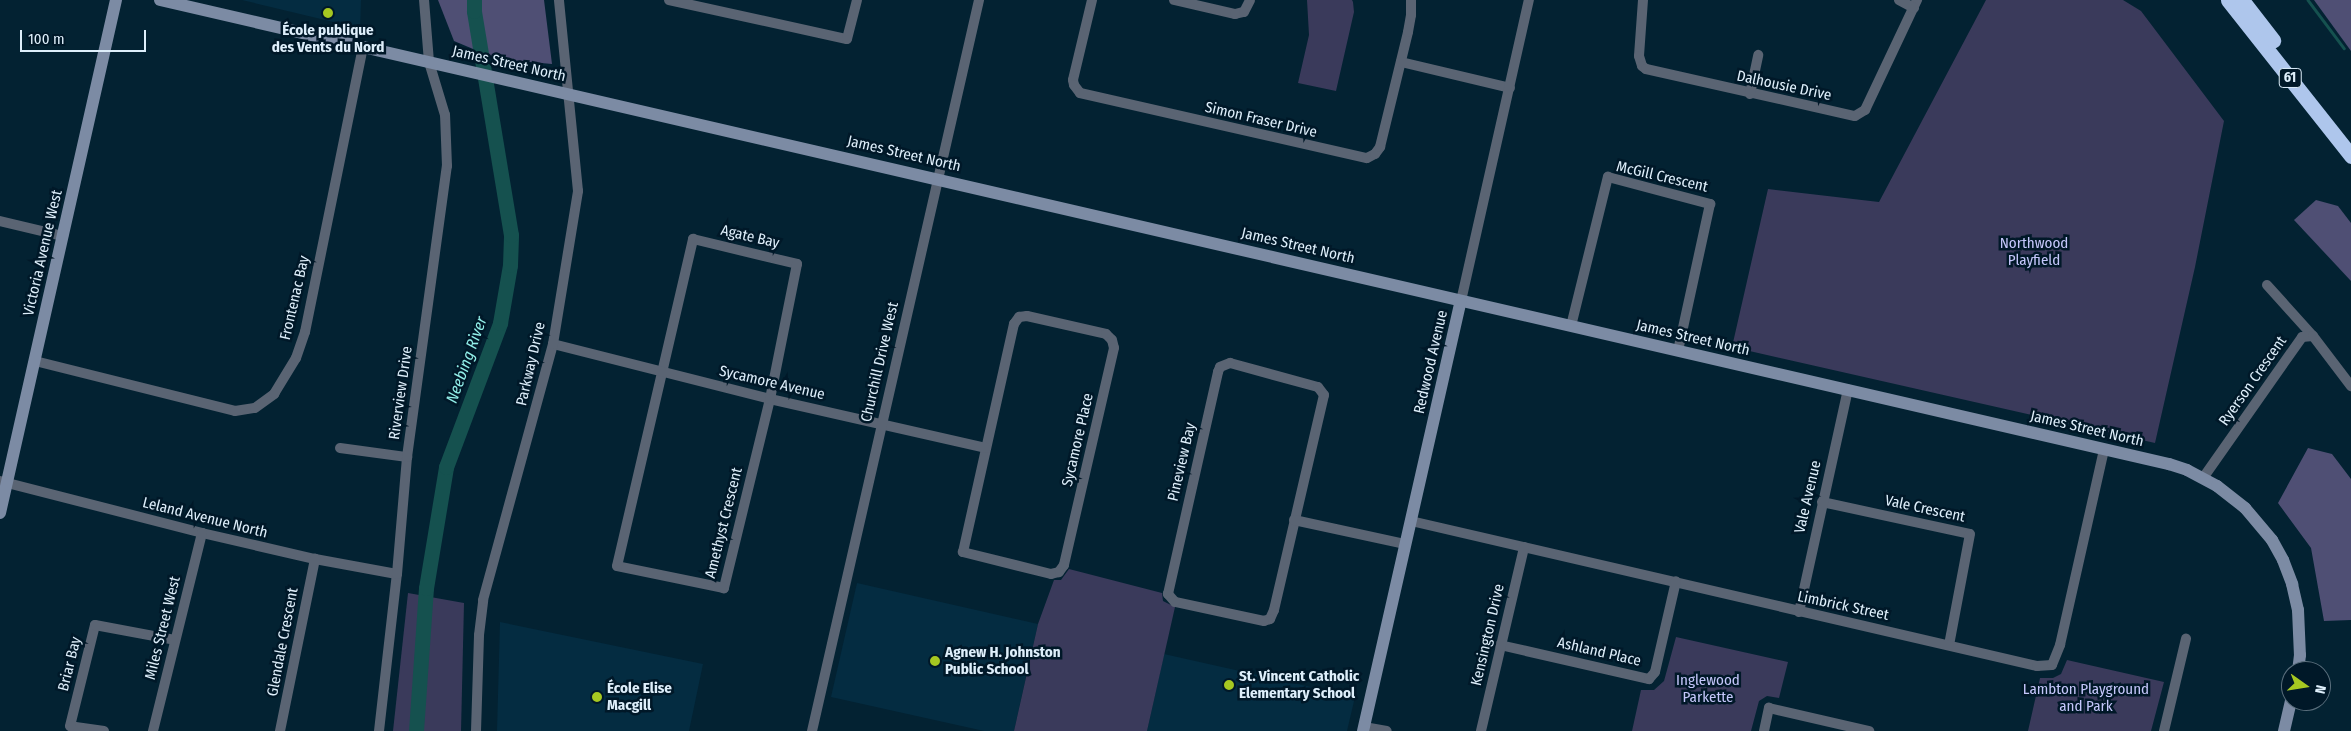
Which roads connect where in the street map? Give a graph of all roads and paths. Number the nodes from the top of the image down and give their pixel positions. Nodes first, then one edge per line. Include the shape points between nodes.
1 (116, 0) edge
2 (160, 0) edge
3 (424, 0) edge
4 (559, 0) edge
5 (669, 0) edge
6 (857, 0) edge
7 (979, 0) edge
8 (1092, 0) edge
9 (1174, 0) edge
10 (1250, 0) edge
11 (1411, 0) edge
12 (1529, 0) edge
13 (1644, 0) edge
14 (1899, 0) edge
15 (2228, 0) edge
16 (2242, 0) edge
17 (1916, 4) edge
18 (363, 46) junction
19 (1758, 55) dead end
20 (429, 62) junction
21 (1401, 62) junction
22 (1510, 88) junction
23 (568, 94) junction
24 (1750, 94) junction
25 (2351, 139) edge
26 (2351, 156) edge
27 (937, 178) junction
28 (0, 221) edge
29 (63, 236) junction
30 (2267, 285) dead end
31 (1461, 301) junction
32 (1571, 326) junction
33 (2313, 336) junction
34 (553, 344) junction
35 (1678, 351) junction
36 (35, 360) junction
37 (663, 371) junction
38 (2351, 386) edge
39 (1848, 389) junction
40 (770, 399) junction
41 (881, 423) junction
42 (340, 448) dead end
43 (985, 448) junction
44 (2104, 449) junction
45 (407, 457) junction
46 (2203, 478) junction
47 (4, 482) edge
48 (1822, 502) junction
49 (0, 513) edge
50 (1294, 520) junction
51 (1411, 521) junction
52 (202, 533) junction
53 (1405, 544) junction
54 (1524, 547) junction
55 (315, 559) junction
56 (397, 574) junction
57 (1676, 581) junction
58 (1798, 612) junction
59 (2186, 639) dead end
60 (175, 640) junction
61 (1500, 645) junction
62 (1949, 645) junction
63 (2299, 661) edge
64 (2289, 711) edge
65 (1364, 729) edge
66 (104, 731) edge
67 (153, 731) edge
68 (280, 731) edge
69 (379, 731) edge
70 (476, 731) edge
71 (812, 731) edge
72 (1387, 731) edge
73 (1481, 731) edge
74 (1764, 731) edge
75 (1869, 731) edge
76 (2164, 731) edge
77 (2284, 731) edge

1 - 29 street, Victoria Avenue West
2 - 18 street, James Street North
3 - 20 street, Riverview Drive
4 - 23 street, Parkway Drive
5 - 6 street via 847,39
7 - 27 street, Churchill Drive West
8 - 21 street, Simon Fraser Drive via 1073,80 1080,93 1359,158 1371,157 1380,147
9 - 10 street via 1235,14 1244,12
11 - 21 street, Simon Fraser Drive
12 - 22 street, Redwood Avenue
13 - 24 street, Dalhousie Drive via 1639,56 1642,66 1651,71
14 - 17 street
15 - 26 highway, 61
16 - 25 highway, 61
17 - 24 street, Dalhousie Drive via 1866,110 1859,115
18 - 20 street, James Street North
18 - 36 street, Frontenac Bay via 305,332 296,358 274,394 255,408 235,411
19 - 24 street
20 - 23 street, James Street North
20 - 45 street, Riverview Drive via 446,115 447,166
21 - 22 street
22 - 31 street, Redwood Avenue
23 - 27 street, James Street North
23 - 34 street, Parkway Drive via 578,190
27 - 31 street, James Street North
27 - 41 street, Churchill Drive West
28 - 29 street
29 - 36 street, Victoria Avenue West
30 - 33 street
31 - 32 street, James Street North
31 - 51 street, Redwood Avenue
32 - 35 street, James Street North
32 - 35 street, McGill Crescent via 1608,177 1710,204
33 - 38 street
33 - 46 street, Ryerson Crescent via 2302,337
34 - 37 street, Sycamore Avenue
34 - 70 street, Parkway Drive via 484,600 479,635
35 - 39 street, James Street North
36 - 47 street, Victoria Avenue West
37 - 40 street, Sycamore Avenue
37 - 40 street, Agate Bay via 693,239 797,264
37 - 40 street, Amethyst Crescent via 617,566 724,588
39 - 44 street, James Street North
39 - 48 street, Vale Avenue
40 - 41 street, Sycamore Avenue
41 - 43 street, Sycamore Avenue
41 - 71 street, Churchill Drive West
42 - 45 street
43 - 43 street, Sycamore Place via 963,552 1051,574 1059,572 1064,565 1114,348 1112,340 1106,334 1027,316 1019,317 1014,324
44 - 46 street, James Street North via 2169,464
44 - 62 street, Limbrick Street via 2060,645 2052,665 2036,666
45 - 56 street, Riverview Drive
46 - 63 street, James Street North via 2230,496 2258,522 2283,560 2298,610
47 - 49 street, Victoria Avenue West
47 - 52 street, Leland Avenue North
48 - 58 street, Vale Avenue
48 - 62 street, Vale Crescent via 1970,534
50 - 50 street, Pineview Bay via 1324,395 1322,390 1235,364 1224,364 1218,372 1175,559 1170,599 1264,621 1270,619
50 - 53 street
51 - 53 street, Redwood Avenue
51 - 54 street, Limbrick Street
52 - 55 street, Leland Avenue North
52 - 60 street, Miles Street West
53 - 65 street, Redwood Avenue
54 - 57 street, Limbrick Street
54 - 61 street, Kensington Drive
55 - 56 street, Leland Avenue North
55 - 68 street, Glendale Crescent
56 - 69 street, Riverview Drive
57 - 58 street, Limbrick Street
57 - 61 street, Ashland Place via 1655,672 1648,679
58 - 62 street, Limbrick Street
59 - 76 street
60 - 66 street, Briar Bay via 95,625 70,726
60 - 67 street, Miles Street West
61 - 73 street, Kensington Drive
64 - 77 street
65 - 72 street
74 - 75 street via 1769,708

